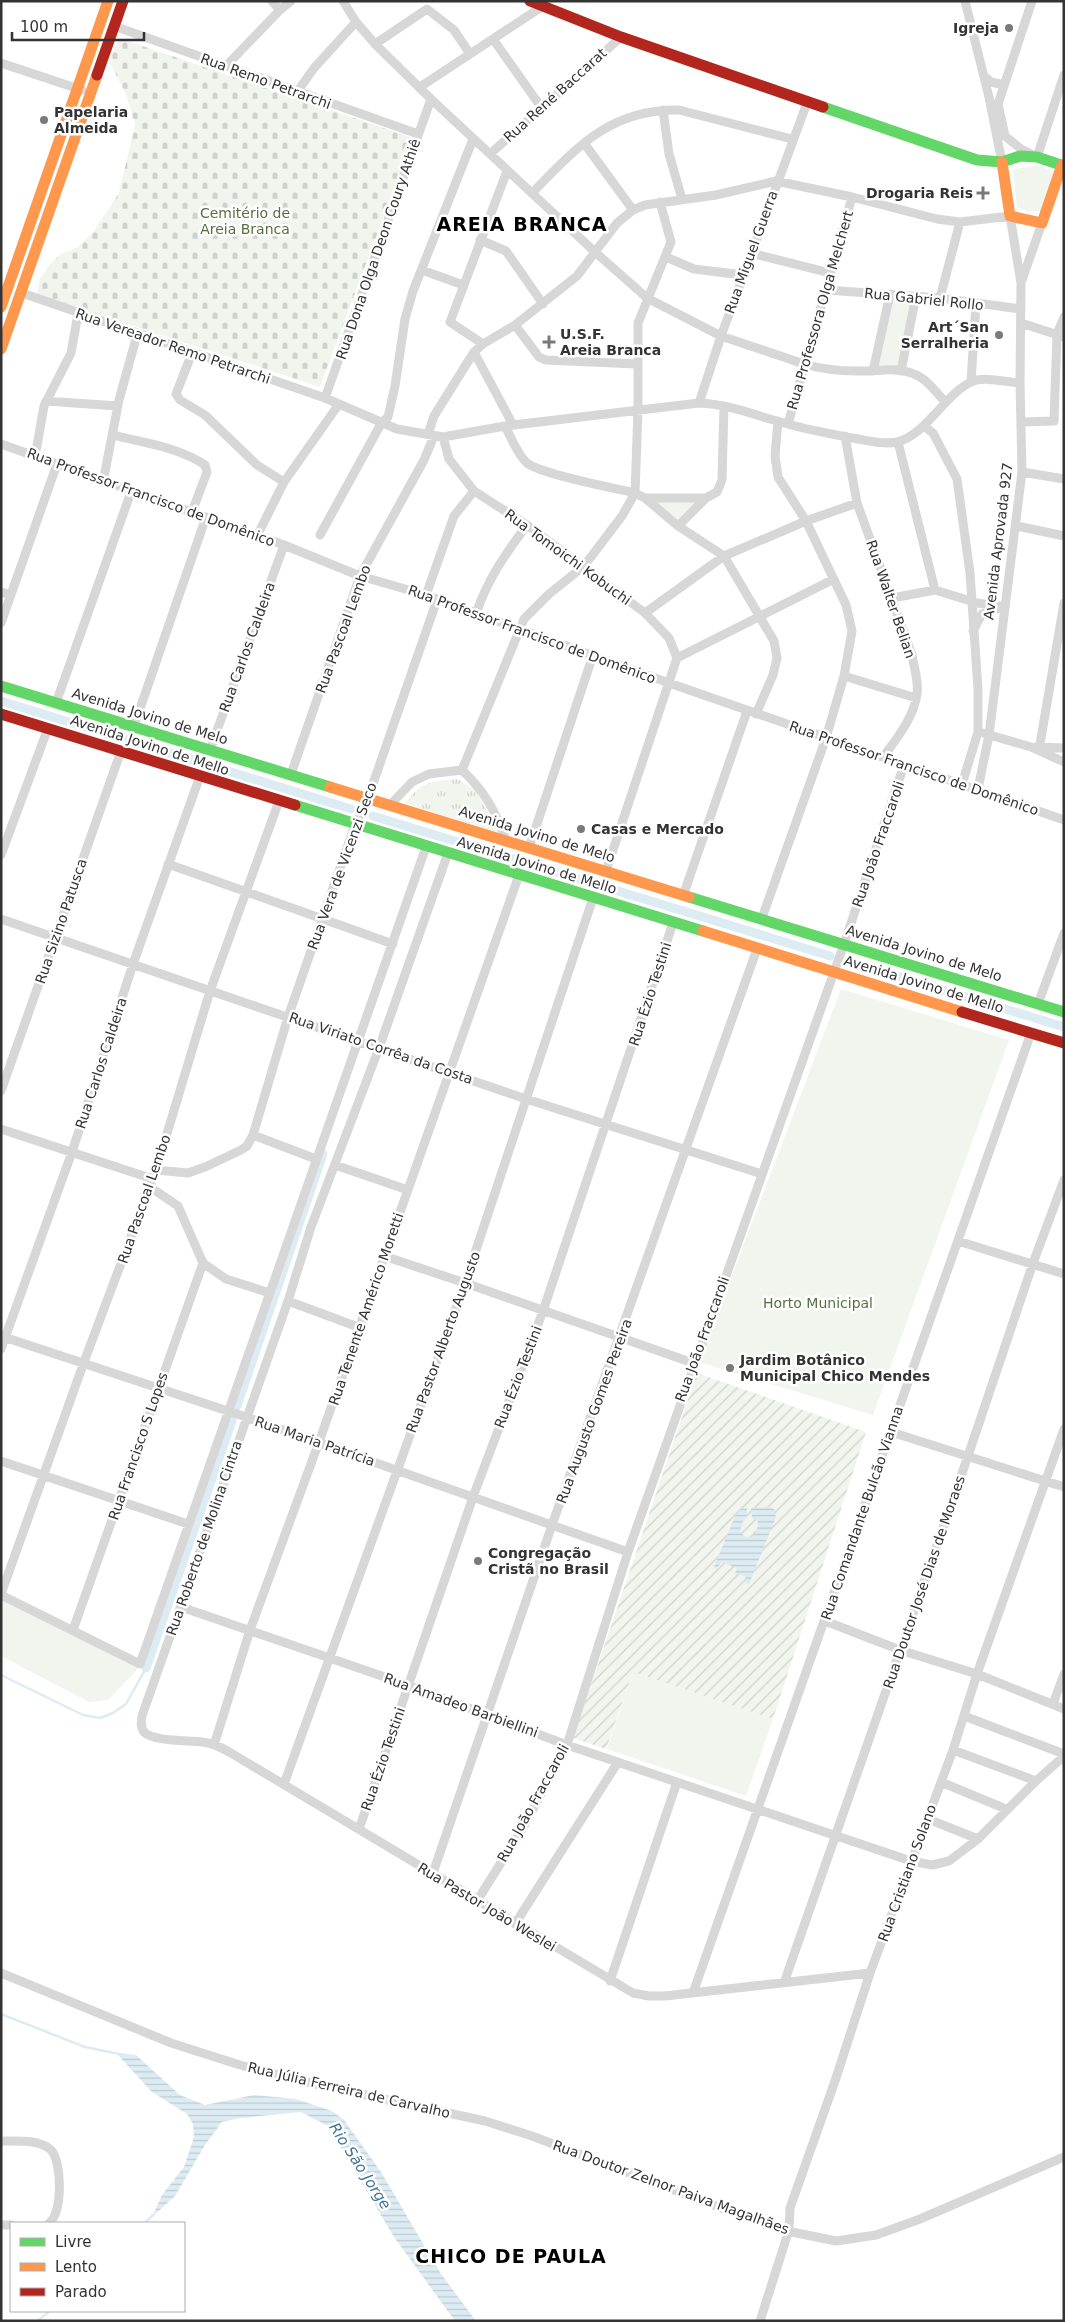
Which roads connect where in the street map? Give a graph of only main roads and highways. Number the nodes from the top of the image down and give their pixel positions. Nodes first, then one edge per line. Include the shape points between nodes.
1 (108, 1) edge
2 (123, 1) edge
3 (530, 1) edge
4 (1002, 162) junction
5 (1063, 166) edge
6 (1, 307) edge
7 (1, 349) edge
8 (1, 686) edge
9 (1, 714) edge
10 (1064, 1012) edge
11 (1064, 1043) edge

1 - 6 main road
2 - 7 main road
3 - 4 main road via 807,103 977,160
4 - 5 main road via 1020,156 1037,157
4 - 5 main road, Avenida Aprovada 927 via 1010,216 1042,223
8 - 10 main road, Avenida Jovino de Melo
9 - 11 main road, Avenida Jovino de Mello

